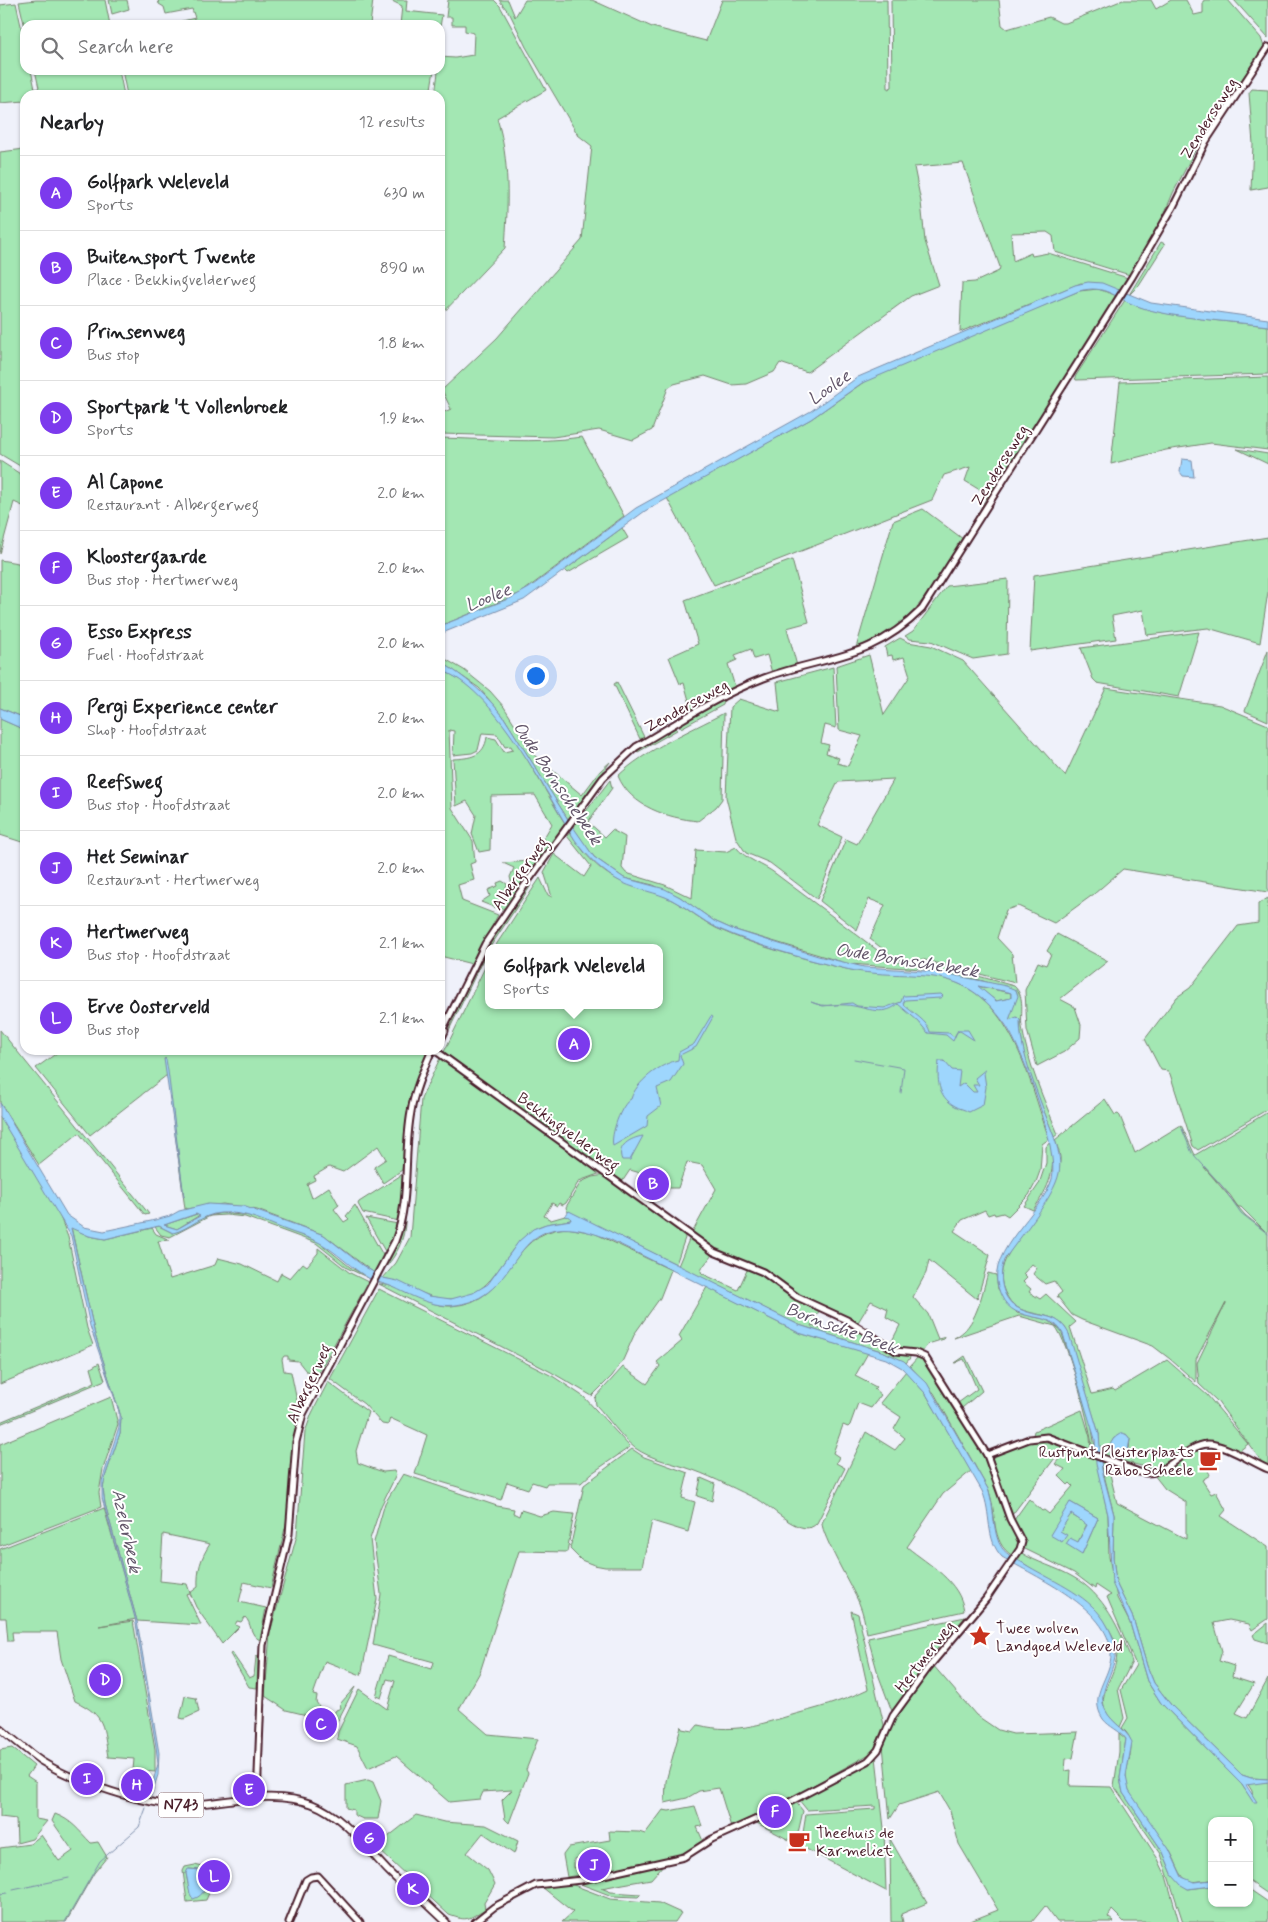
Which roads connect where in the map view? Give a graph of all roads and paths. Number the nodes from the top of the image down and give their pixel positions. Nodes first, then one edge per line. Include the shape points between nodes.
1 (1268, 47) edge
2 (625, 755) joint
3 (450, 1016) junction
4 (445, 1025) edge
5 (445, 1029) edge
6 (432, 1055) edge
7 (442, 1055) edge
8 (987, 1455) junction
9 (1268, 1469) edge
10 (0, 1728) edge
11 (257, 1799) junction
12 (430, 1908) junction
13 (289, 1922) edge
14 (360, 1922) edge
15 (439, 1922) edge
16 (446, 1922) edge
17 (475, 1922) edge

1 - 2 main road, Zenderseweg via 1206,141 1173,207 1119,298 932,595 909,622 872,646 765,678 740,689
2 - 3 main road, Albergerweg via 572,819 485,944
3 - 4 main road, Albergerweg
3 - 5 main road, Albergerweg
6 - 11 main road, Albergerweg via 420,1080 410,1114 408,1172 401,1225 311,1399 298,1433 293,1460 289,1534 263,1645
7 - 8 main road, Bekkingvelderweg via 719,1255 763,1272 797,1297 865,1330 896,1351 922,1354
8 - 9 main road via 1043,1437 1056,1439 1139,1472 1154,1473 1209,1444
8 - 17 main road, Hertmerweg via 1010,1519 1022,1539 1022,1546 986,1599 893,1716 878,1750 868,1761 762,1817 712,1839 684,1857 581,1880 536,1885 494,1907
10 - 11 main road, N743 via 42,1761 68,1775 146,1801 182,1805
11 - 12 main road, N743 via 286,1798 319,1807 345,1826
12 - 15 main road, N743
12 - 16 main road, N743
13 - 14 main road via 306,1880 311,1876 318,1876

